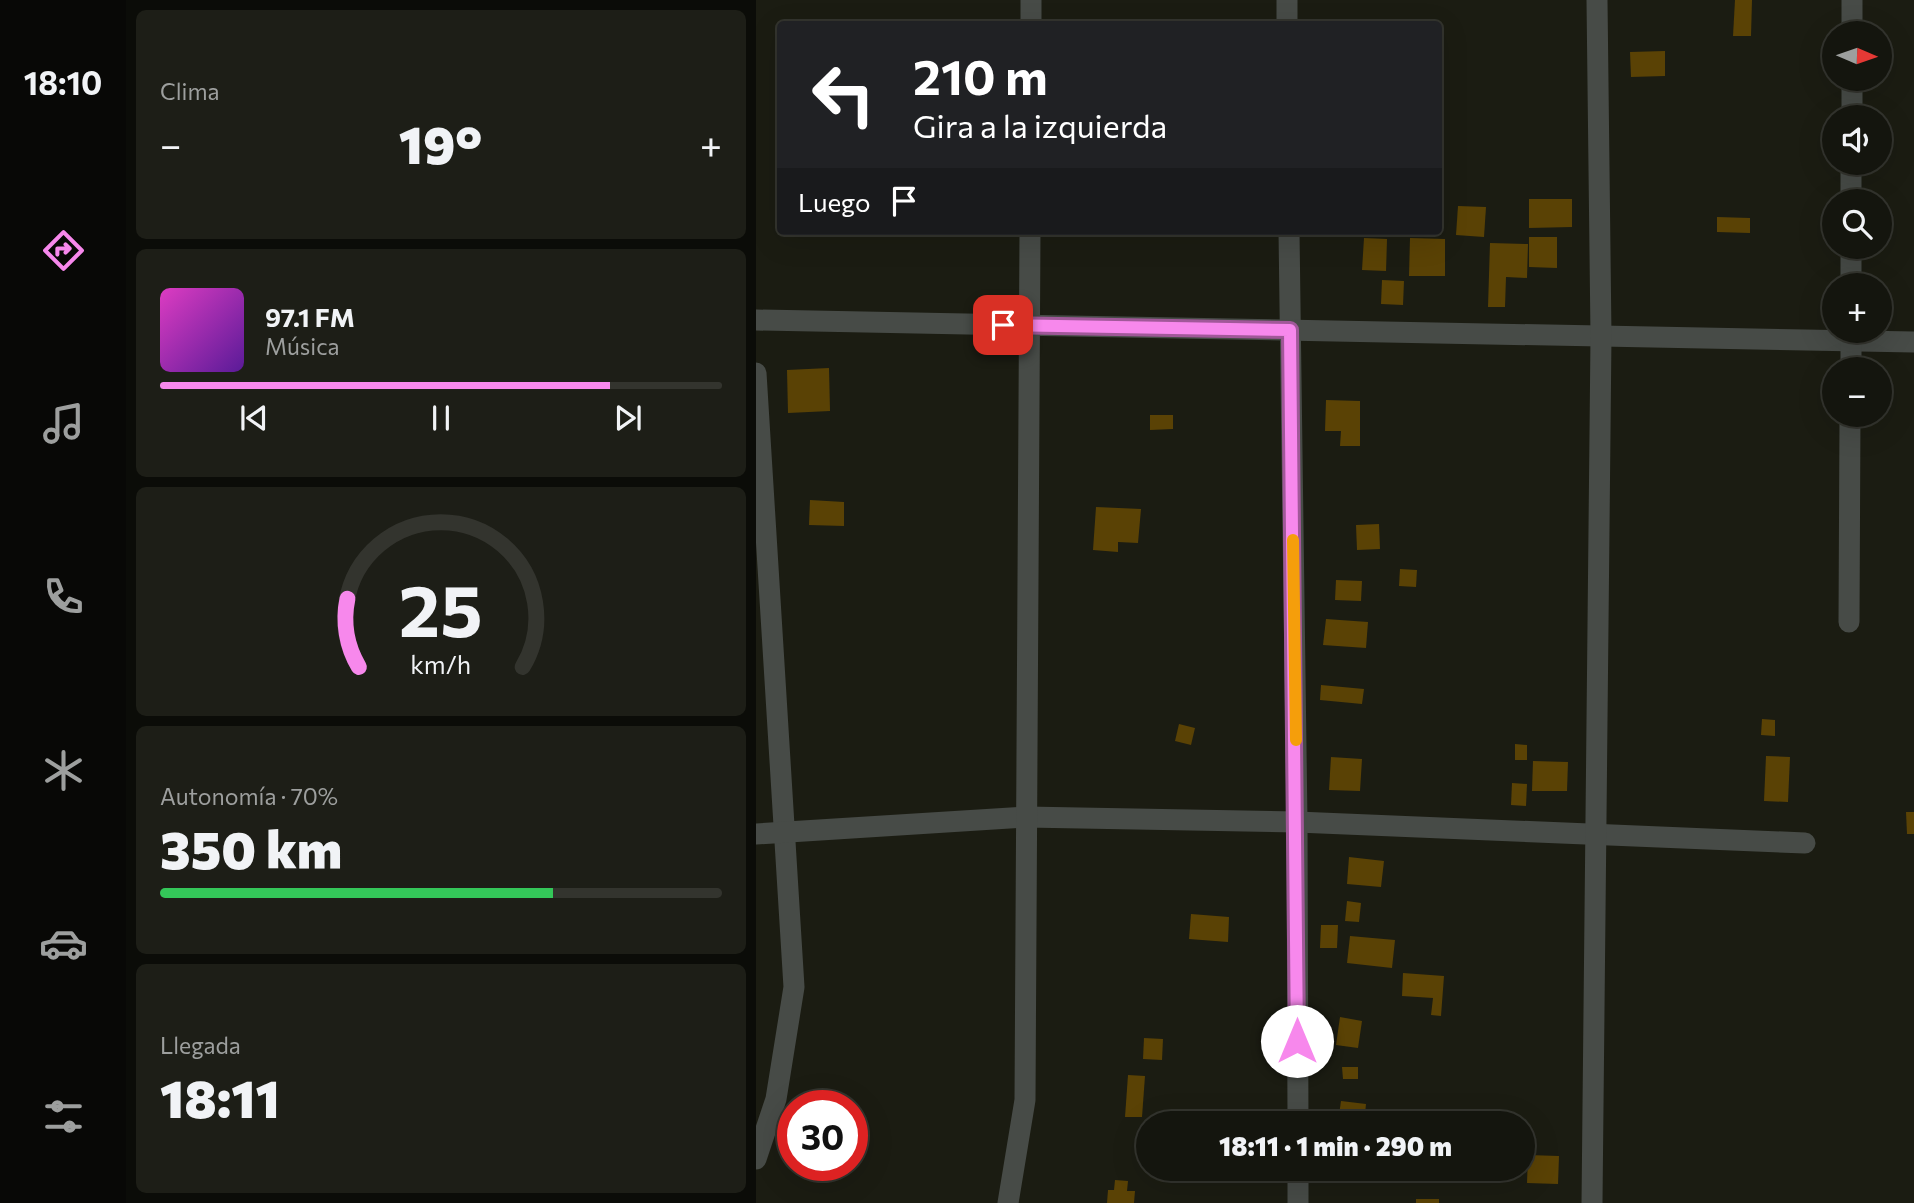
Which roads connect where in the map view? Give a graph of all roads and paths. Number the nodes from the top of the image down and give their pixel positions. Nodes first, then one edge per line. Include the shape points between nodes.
1 (1031, 0) edge
2 (1287, 0) edge
3 (1597, 0) edge
4 (1852, 0) edge
5 (1031, 21) edge
6 (1287, 21) edge
7 (1852, 21) edge
8 (1030, 235) edge
9 (1289, 235) edge
10 (756, 320) edge
11 (1030, 326) junction
12 (1290, 330) junction
13 (1601, 336) junction
14 (1822, 336) edge
15 (1892, 340) edge
16 (1914, 342) edge
17 (756, 373) edge
18 (1850, 427) edge
19 (1849, 622) dead end
20 (1026, 817) junction
21 (1297, 822) junction
22 (785, 832) junction
23 (756, 834) edge
24 (1596, 835) junction
25 (1805, 843) dead end
26 (1298, 1111) edge
27 (756, 1159) edge
28 (1298, 1181) edge
29 (1007, 1203) edge
30 (1298, 1203) edge
31 (1592, 1203) edge

1 - 5 street
2 - 6 street
3 - 13 street
4 - 7 street
8 - 11 street
9 - 12 street
10 - 11 street
11 - 12 street
11 - 20 street
12 - 13 street
12 - 21 street
13 - 14 street
13 - 24 street
15 - 16 street
17 - 22 street
18 - 19 street
20 - 21 street
20 - 22 street
20 - 29 street via 1025,1100
21 - 24 street
21 - 26 street
22 - 23 street
22 - 27 street via 794,987 776,1099
24 - 25 street
24 - 31 street
28 - 30 street

